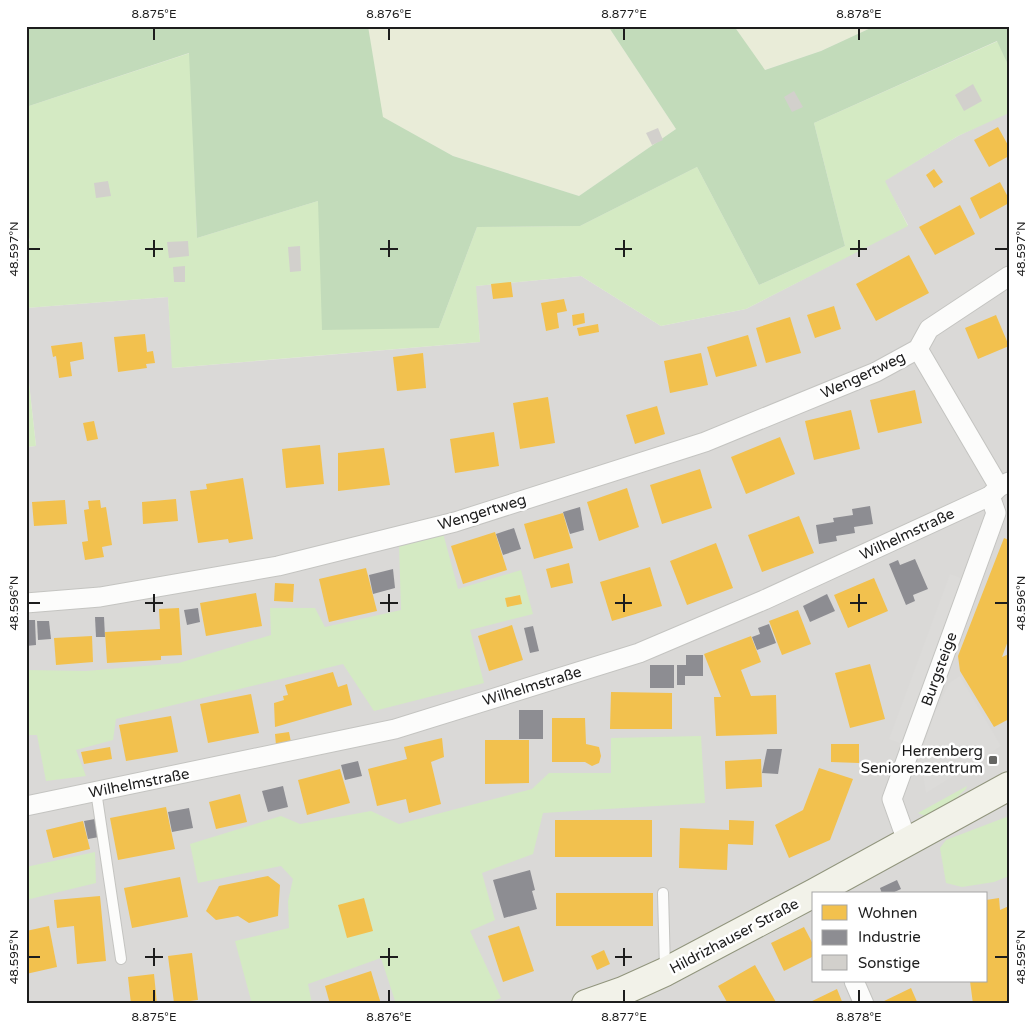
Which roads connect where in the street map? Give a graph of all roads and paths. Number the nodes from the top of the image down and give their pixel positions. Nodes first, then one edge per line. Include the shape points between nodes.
1 (1009, 276) edge
2 (918, 349) junction
3 (999, 488) edge
4 (26, 603) edge
5 (1009, 786) edge
6 (96, 791) junction
7 (26, 806) edge
8 (907, 841) junction
9 (816, 892) edge
10 (663, 893) dead end
11 (812, 894) edge
12 (121, 958) dead end
13 (665, 972) junction
14 (854, 982) edge
15 (586, 1004) edge
16 (864, 1004) edge

1 - 2 street, Wengertweg via 929,329
2 - 3 street, Wengertweg
2 - 4 street, Wengertweg via 876,372 705,442 455,522 278,566 100,597
3 - 6 street, Wilhelmstraße via 764,600 639,653 395,729
3 - 8 street, Burgsteige via 996,513 892,799
5 - 8 main road, Hildrizhauser Straße
6 - 7 street, Wilhelmstraße
6 - 12 lane
8 - 9 main road, Hildrizhauser Straße
10 - 13 lane
11 - 13 main road, Hildrizhauser Straße
13 - 15 main road, Hildrizhauser Straße
14 - 16 street

